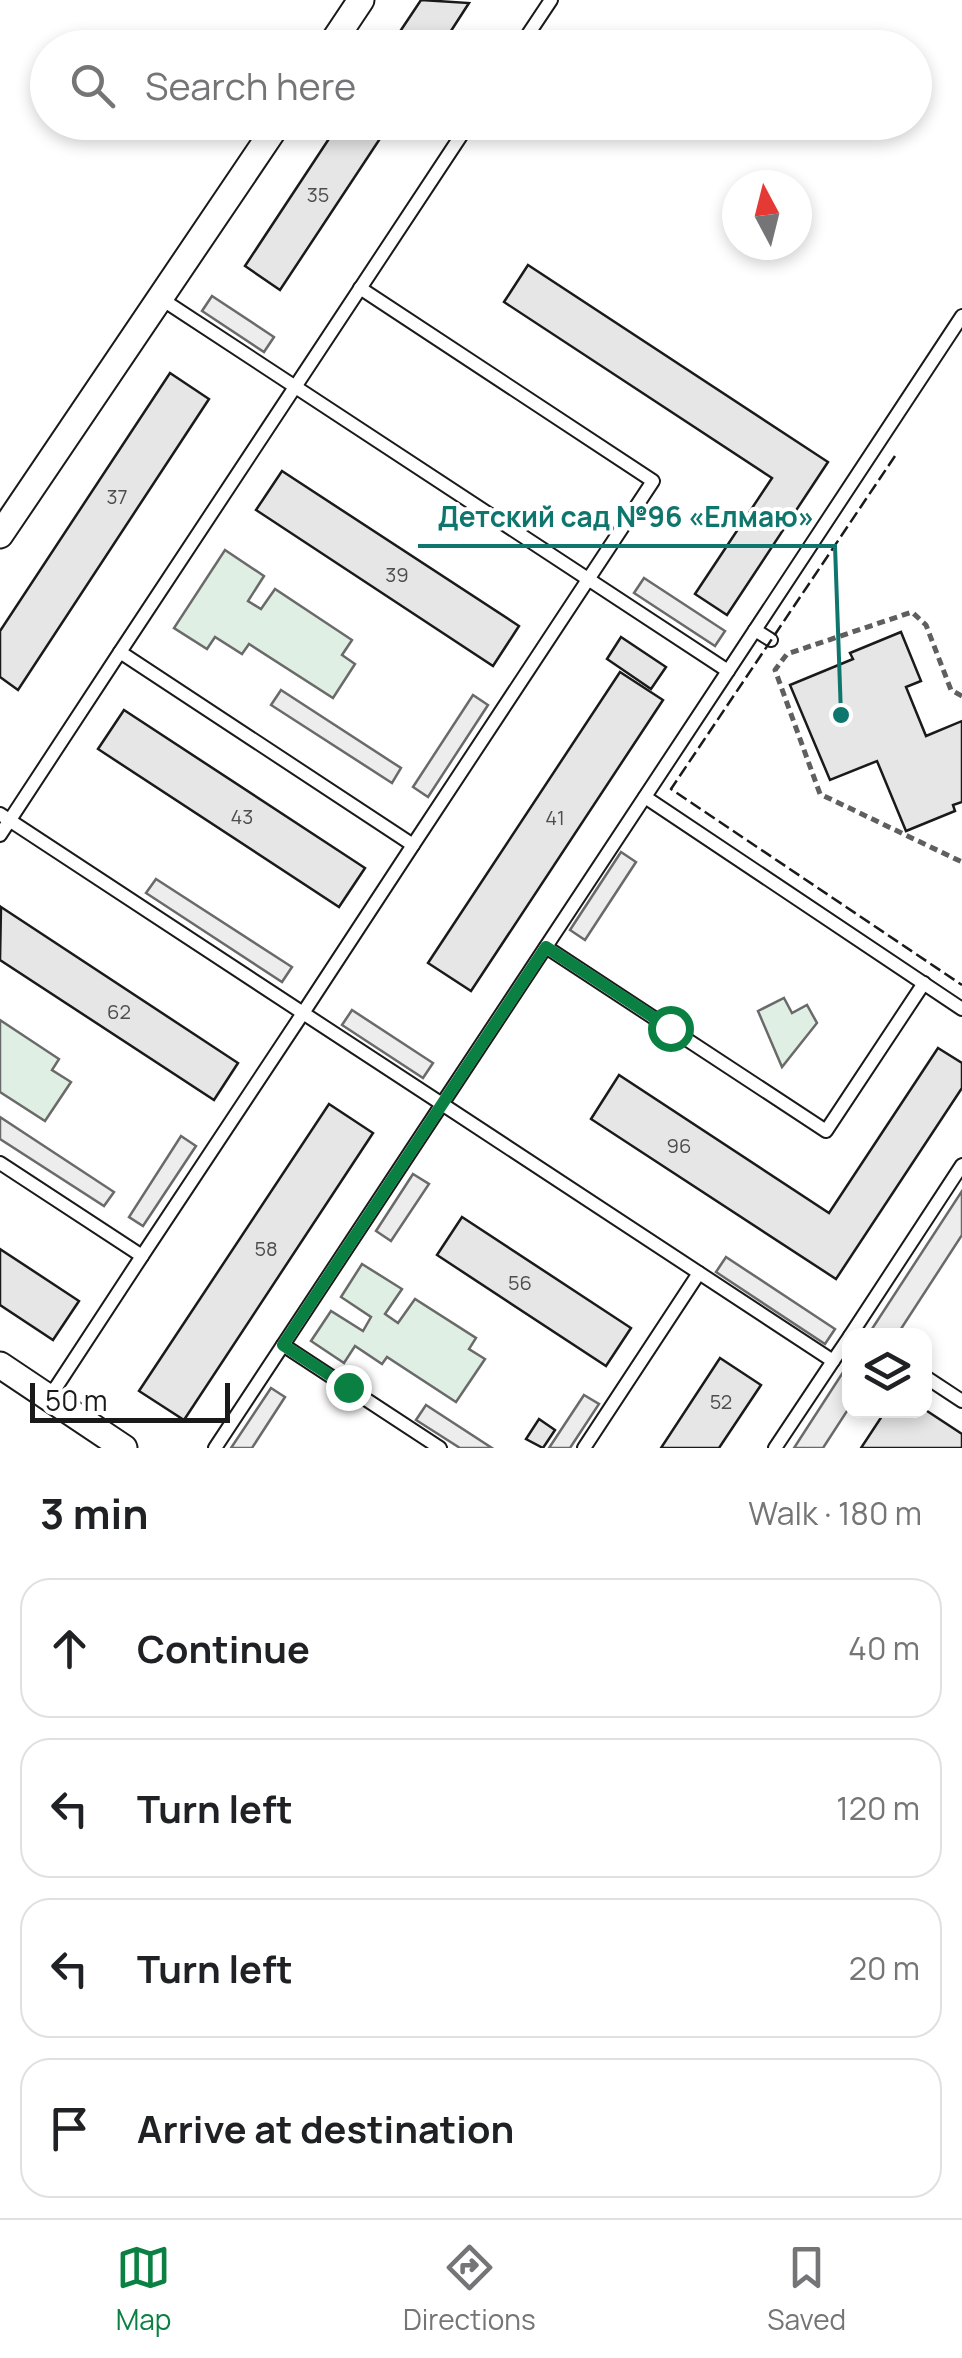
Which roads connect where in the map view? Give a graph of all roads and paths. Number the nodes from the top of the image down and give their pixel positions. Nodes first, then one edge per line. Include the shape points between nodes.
1 (361, 0) edge
2 (550, 0) edge
3 (341, 30) edge
4 (531, 30) edge
5 (266, 140) edge
6 (458, 140) edge
7 (360, 288) junction
8 (160, 298) junction
9 (962, 316) edge
10 (296, 386) junction
11 (0, 536) edge
12 (588, 579) junction
13 (755, 630) junction
14 (771, 640) dead end
15 (120, 652) junction
16 (728, 670) junction
17 (962, 696) edge
18 (645, 797) junction
19 (5, 817) edge
20 (0, 835) edge
21 (413, 845) junction
22 (962, 862) edge
23 (546, 947) junction
24 (924, 983) junction
25 (962, 1008) edge
26 (302, 1013) junction
27 (442, 1104) junction
28 (0, 1163) edge
29 (962, 1165) edge
30 (142, 1256) junction
31 (699, 1273) junction
32 (858, 1328) edge
33 (283, 1345) junction
34 (842, 1349) edge
35 (833, 1361) junction
36 (0, 1365) edge
37 (932, 1381) edge
38 (49, 1398) junction
39 (962, 1401) edge
40 (124, 1448) edge
41 (215, 1448) edge
42 (440, 1448) edge
43 (584, 1448) edge
44 (775, 1448) edge

1 - 3 street
2 - 4 lane
5 - 8 street
6 - 7 lane
7 - 10 lane
7 - 12 lane via 653,481
8 - 10 lane
8 - 11 street
9 - 13 lane
10 - 12 lane
10 - 15 lane
12 - 16 lane
12 - 21 lane
13 - 14 lane
13 - 16 lane
15 - 19 lane
15 - 21 lane
16 - 18 lane
17 - 22 path via 952,690 926,625 912,612 787,654 775,670 820,794
18 - 23 lane
18 - 24 lane
19 - 20 lane
19 - 26 lane
21 - 26 lane
23 - 24 lane via 826,1131
23 - 27 lane
24 - 25 lane
26 - 27 lane
26 - 30 lane
27 - 31 lane
27 - 33 lane
28 - 30 lane
29 - 32 lane
30 - 38 lane
31 - 35 lane
31 - 43 lane
33 - 41 lane
33 - 42 lane
34 - 35 lane
35 - 44 lane
36 - 38 street
37 - 39 lane
38 - 40 street

